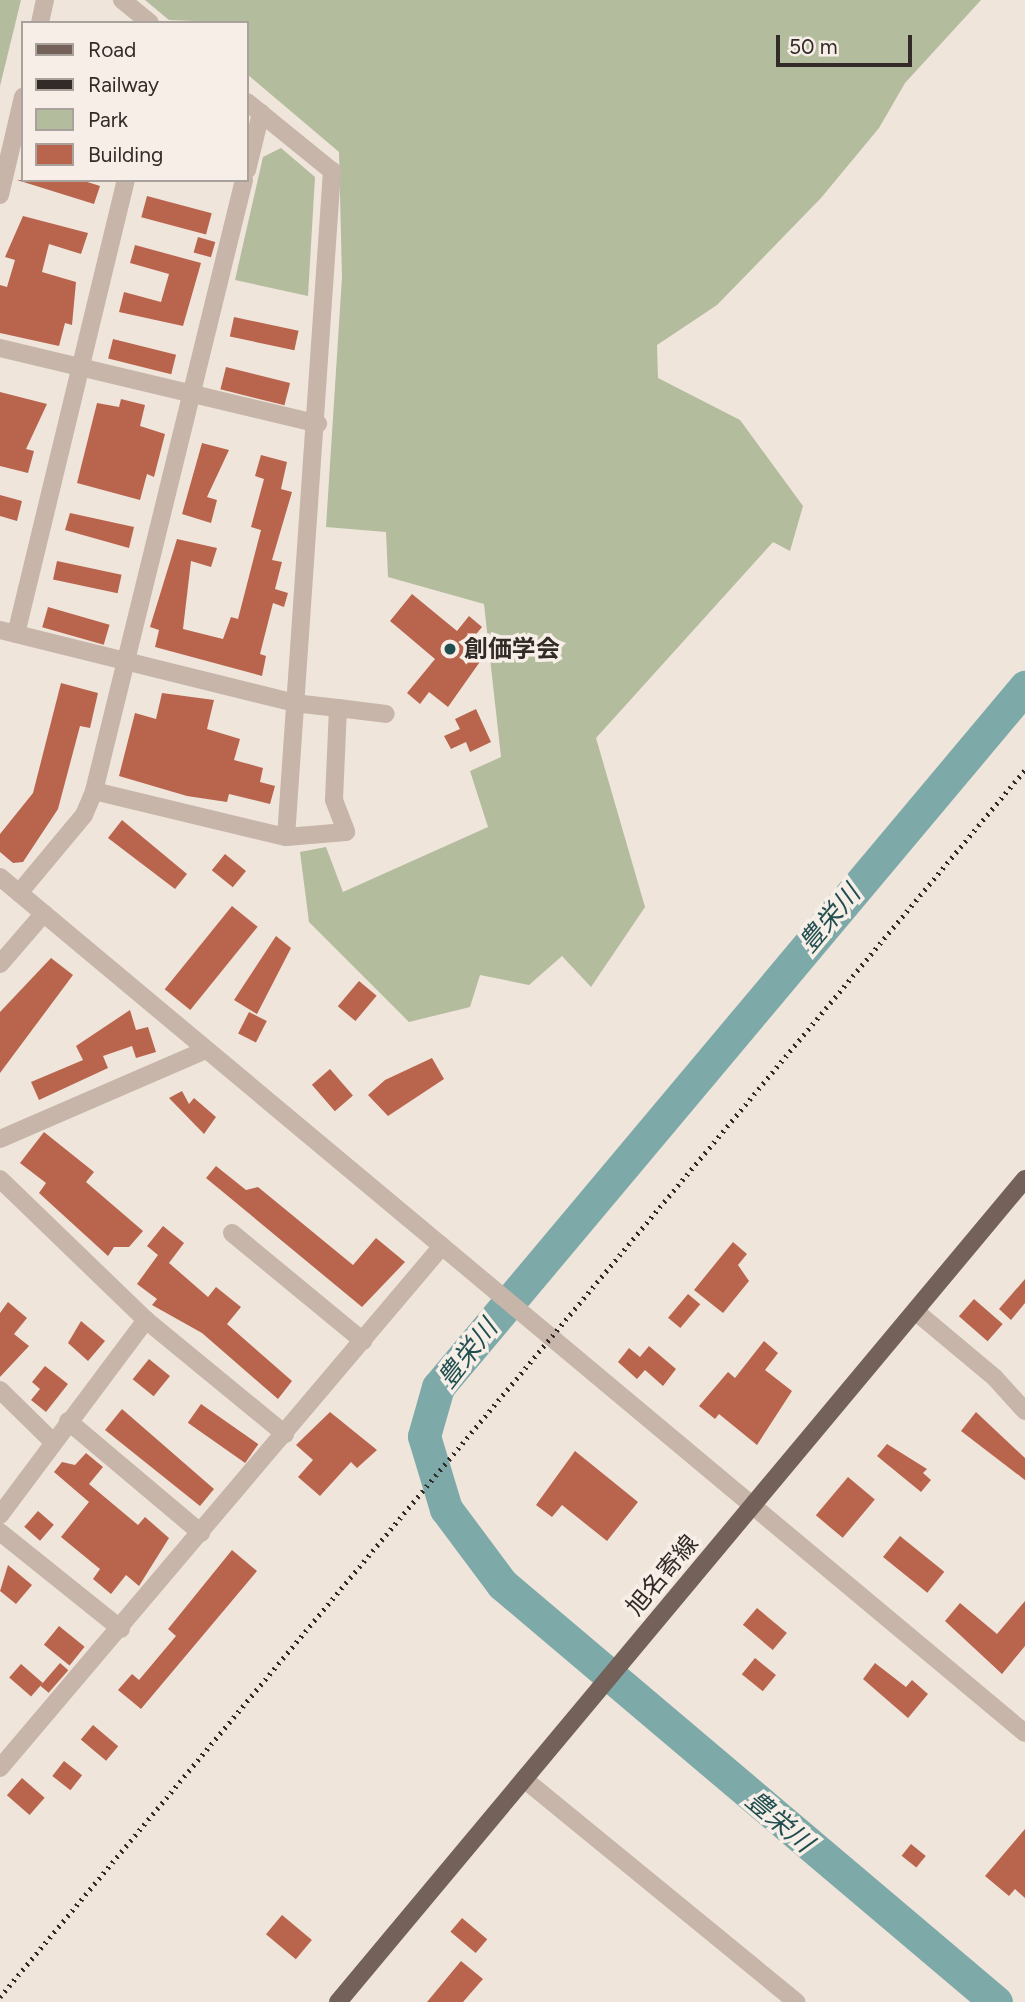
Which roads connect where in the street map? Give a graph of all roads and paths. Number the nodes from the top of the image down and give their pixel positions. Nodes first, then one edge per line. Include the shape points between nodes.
1 (45, 0) edge
2 (122, 0) edge
3 (40, 21) edge
4 (148, 21) edge
5 (21, 106) edge
6 (254, 107) edge
7 (248, 161) edge
8 (126, 182) edge
9 (244, 182) edge
10 (0, 195) edge
11 (0, 348) edge
12 (79, 368) junction
13 (192, 393) junction
14 (318, 424) junction
15 (8, 632) edge
16 (125, 662) junction
17 (294, 703) junction
18 (338, 708) junction
19 (386, 714) dead end
20 (93, 791) junction
21 (286, 836) junction
22 (0, 877) edge
23 (19, 892) junction
24 (44, 913) junction
25 (0, 964) edge
26 (206, 1050) junction
27 (0, 1139) edge
28 (0, 1179) edge
29 (1025, 1179) edge
30 (232, 1233) dead end
31 (442, 1246) junction
32 (915, 1311) junction
33 (146, 1320) junction
34 (363, 1341) junction
35 (0, 1390) edge
36 (1025, 1411) edge
37 (68, 1421) junction
38 (285, 1434) junction
39 (52, 1441) junction
40 (752, 1505) junction
41 (0, 1516) edge
42 (0, 1532) edge
43 (201, 1533) junction
44 (121, 1629) junction
45 (1025, 1732) edge
46 (0, 1768) edge
47 (524, 1779) junction
48 (338, 2002) edge
49 (796, 2002) edge

1 - 3 street
2 - 4 street
5 - 10 street
6 - 7 street
6 - 14 street via 332,171
8 - 12 street
9 - 13 street
11 - 12 street
12 - 13 street
12 - 15 street
13 - 14 street
13 - 16 street
14 - 17 street
15 - 16 street
16 - 17 street
16 - 20 street
17 - 18 street
17 - 21 street
18 - 19 street
18 - 21 street via 334,800 346,832
20 - 21 street
20 - 23 street via 84,815
22 - 23 street
23 - 24 street
24 - 25 street
24 - 26 street
26 - 27 street
26 - 31 street
28 - 33 street
29 - 32 main road, 旭名寄線
30 - 34 street
31 - 34 street
31 - 40 street
32 - 36 street via 995,1378
32 - 40 main road, 旭名寄線
33 - 37 street
33 - 38 street
34 - 38 street
35 - 39 street
37 - 39 street
37 - 43 street
38 - 43 street
39 - 41 street
40 - 45 street
40 - 47 main road, 旭名寄線
42 - 44 street
43 - 44 street
44 - 46 street
47 - 48 main road, 旭名寄線
47 - 49 street

